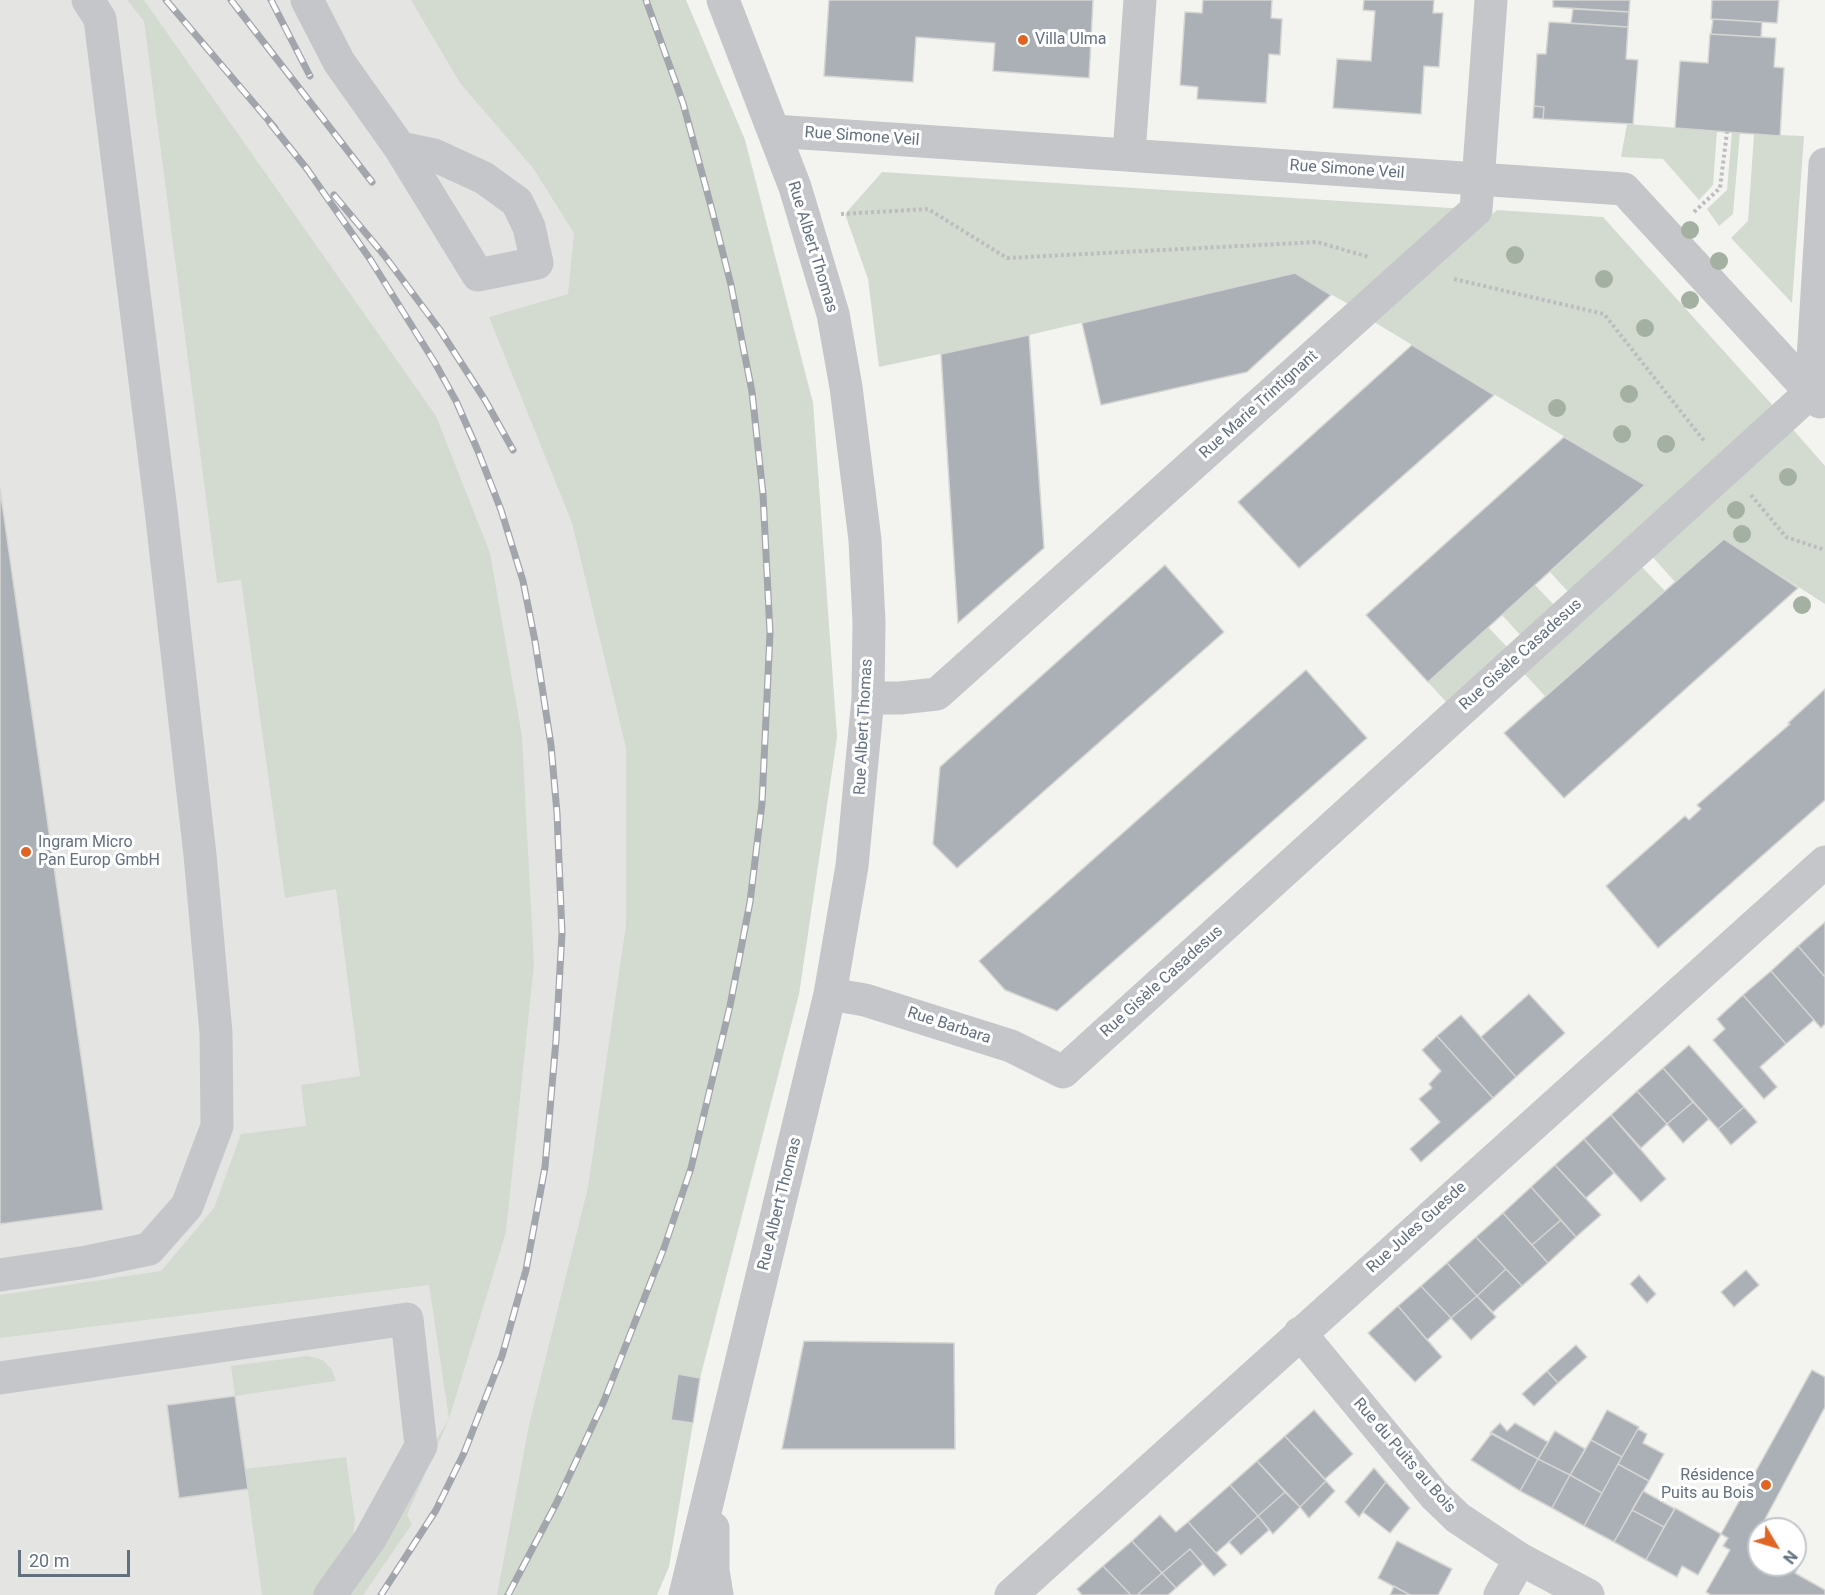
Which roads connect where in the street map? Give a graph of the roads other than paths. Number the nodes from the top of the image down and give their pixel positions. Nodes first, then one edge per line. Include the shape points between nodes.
1 (88, 0) edge
2 (307, 0) edge
3 (723, 0) edge
4 (1140, 0) edge
5 (1491, 0) edge
6 (774, 131) junction
7 (400, 148) dead end
8 (1129, 154) junction
9 (1825, 164) edge
10 (1478, 179) junction
11 (1818, 400) edge
12 (868, 698) junction
13 (1825, 862) edge
14 (830, 994) junction
15 (1063, 1072) joint
16 (0, 1275) edge
17 (1300, 1333) junction
18 (0, 1378) edge
19 (718, 1459) junction
20 (1520, 1559) junction
21 (330, 1595) edge
22 (685, 1595) edge
23 (717, 1595) edge
24 (1011, 1595) edge
25 (1500, 1595) edge
26 (1588, 1595) edge

1 - 16 street via 100,19 161,510 200,855 216,1033 217,1126 187,1206 150,1249
2 - 7 street via 339,62
3 - 6 street, Rue Albert Thomas
4 - 8 street
5 - 10 street, Rue Marie Trintignant
6 - 8 street, Rue Simone Veil
6 - 12 street, Rue Albert Thomas via 820,264 846,387 868,585
8 - 10 street, Rue Simone Veil
9 - 11 street
10 - 11 street, Rue Simone Veil via 1624,189
10 - 12 street, Rue Marie Trintignant via 1476,210 937,694
11 - 15 street, Rue Gisèle Casadesus
12 - 14 street, Rue Albert Thomas via 852,866
13 - 17 street, Rue Jules Guesde
14 - 15 street, Rue Barbara via 865,1000 1011,1046
14 - 19 street, Rue Albert Thomas
17 - 20 street, Rue du Puits au Bois via 1440,1501 1474,1530
17 - 24 street, Rue Jules Guesde
18 - 21 street via 407,1319 421,1446 370,1539
19 - 22 street, Rue Albert Thomas
19 - 23 street, Rue Albert Thomas via 713,1545
20 - 25 street
20 - 26 street, Rue du Puits au Bois

